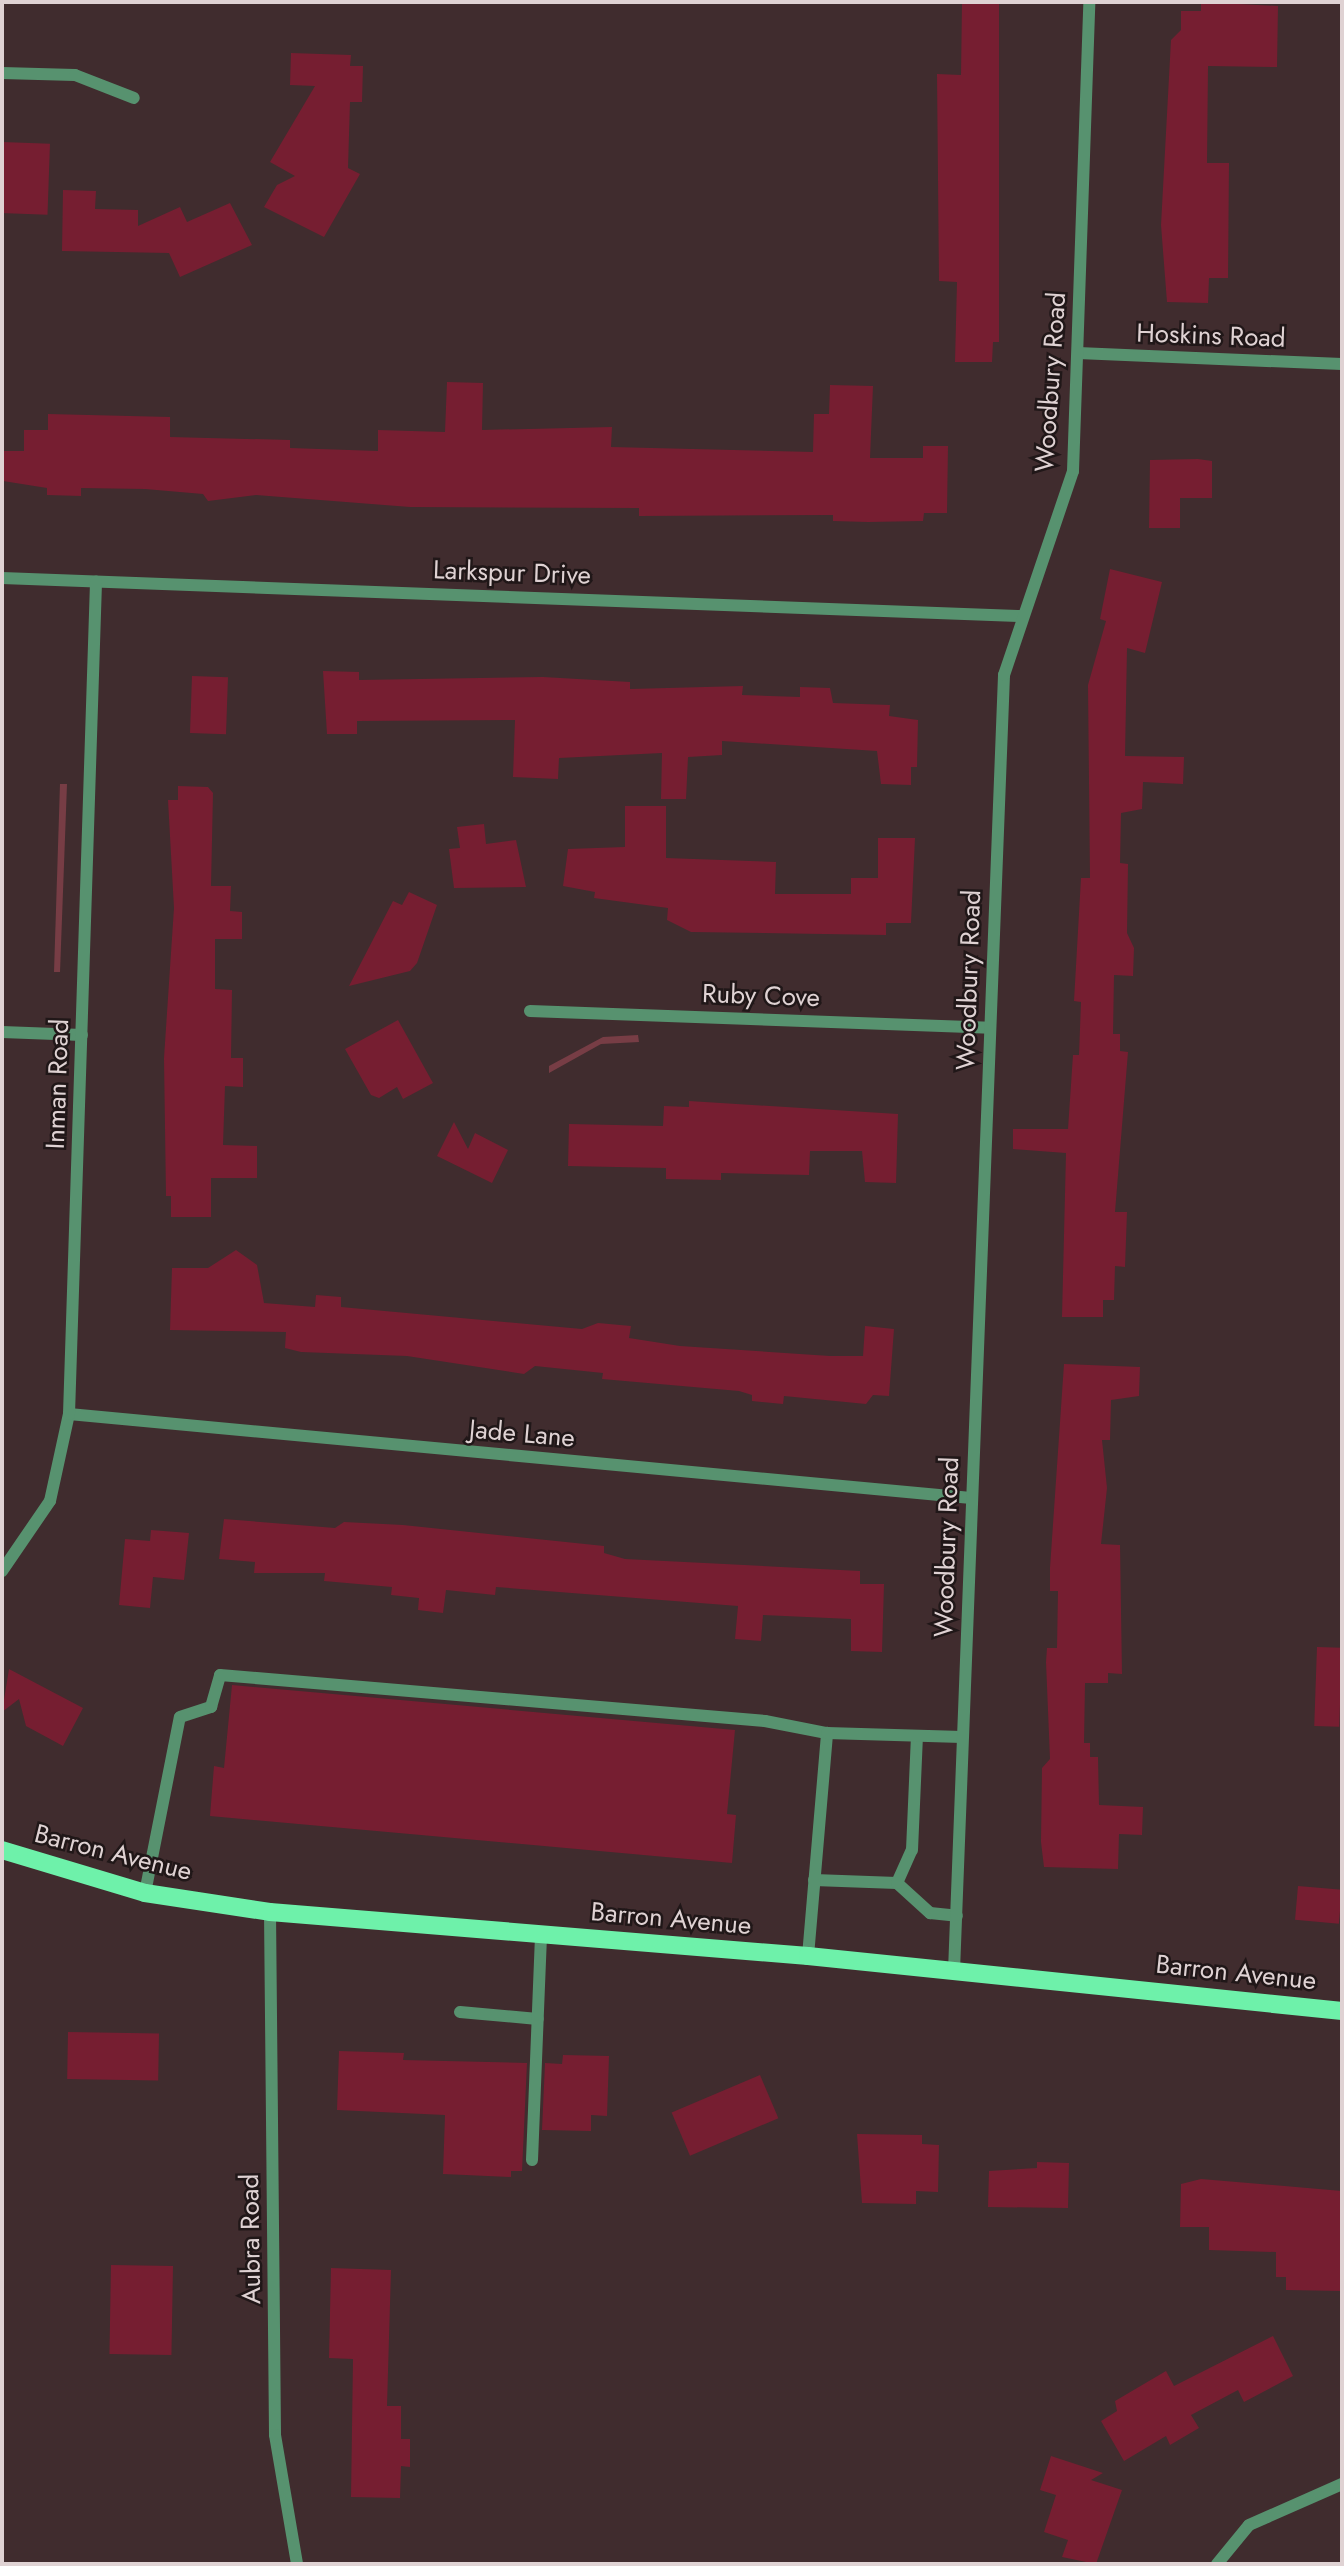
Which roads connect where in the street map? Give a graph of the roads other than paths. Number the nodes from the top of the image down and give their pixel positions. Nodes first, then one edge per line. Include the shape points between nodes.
1 (1089, 2) edge
2 (2, 73) edge
3 (134, 99) dead end
4 (1077, 353) junction
5 (1342, 364) edge
6 (2, 578) edge
7 (96, 581) junction
8 (1021, 616) junction
9 (530, 1011) dead end
10 (990, 1028) junction
11 (2, 1032) edge
12 (82, 1035) junction
13 (69, 1414) junction
14 (971, 1498) junction
15 (2, 1571) edge
16 (828, 1733) junction
17 (917, 1736) junction
18 (962, 1737) junction
19 (2, 1850) edge
20 (814, 1880) junction
21 (897, 1883) junction
22 (145, 1893) junction
23 (270, 1912) junction
24 (957, 1916) junction
25 (541, 1934) junction
26 (808, 1956) junction
27 (954, 1971) junction
28 (1342, 2011) edge
29 (460, 2012) dead end
30 (538, 2019) junction
31 (532, 2160) dead end
32 (1342, 2484) edge
33 (297, 2564) edge
34 (1217, 2564) edge

1 - 4 street, Woodbury Road
2 - 3 street via 75,75
4 - 5 street, Hoskins Road
4 - 8 street, Woodbury Road via 1073,471
6 - 7 street, Larkspur Drive
7 - 8 street, Larkspur Drive
7 - 12 street, Inman Road
8 - 10 street, Woodbury Road via 1004,675
9 - 10 street, Ruby Cove
10 - 14 street, Woodbury Road
11 - 12 street
12 - 13 street, Inman Road
13 - 14 street, Jade Lane
13 - 15 street, Inman Road via 50,1501
14 - 18 street, Woodbury Road
16 - 17 street
16 - 20 street
16 - 22 street via 765,1721 220,1675 211,1707 180,1717
17 - 18 street
17 - 21 street via 912,1850
18 - 24 street, Woodbury Road
19 - 22 main road, Barron Avenue
20 - 21 street
20 - 26 street
21 - 24 street via 930,1913
22 - 23 main road, Barron Avenue
23 - 25 main road, Barron Avenue
23 - 33 street, Aubra Road via 275,2435
24 - 27 street, Woodbury Road
25 - 26 main road, Barron Avenue
25 - 30 street
26 - 27 main road, Barron Avenue
27 - 28 main road, Barron Avenue
29 - 30 street
30 - 31 street
32 - 34 street via 1249,2525

